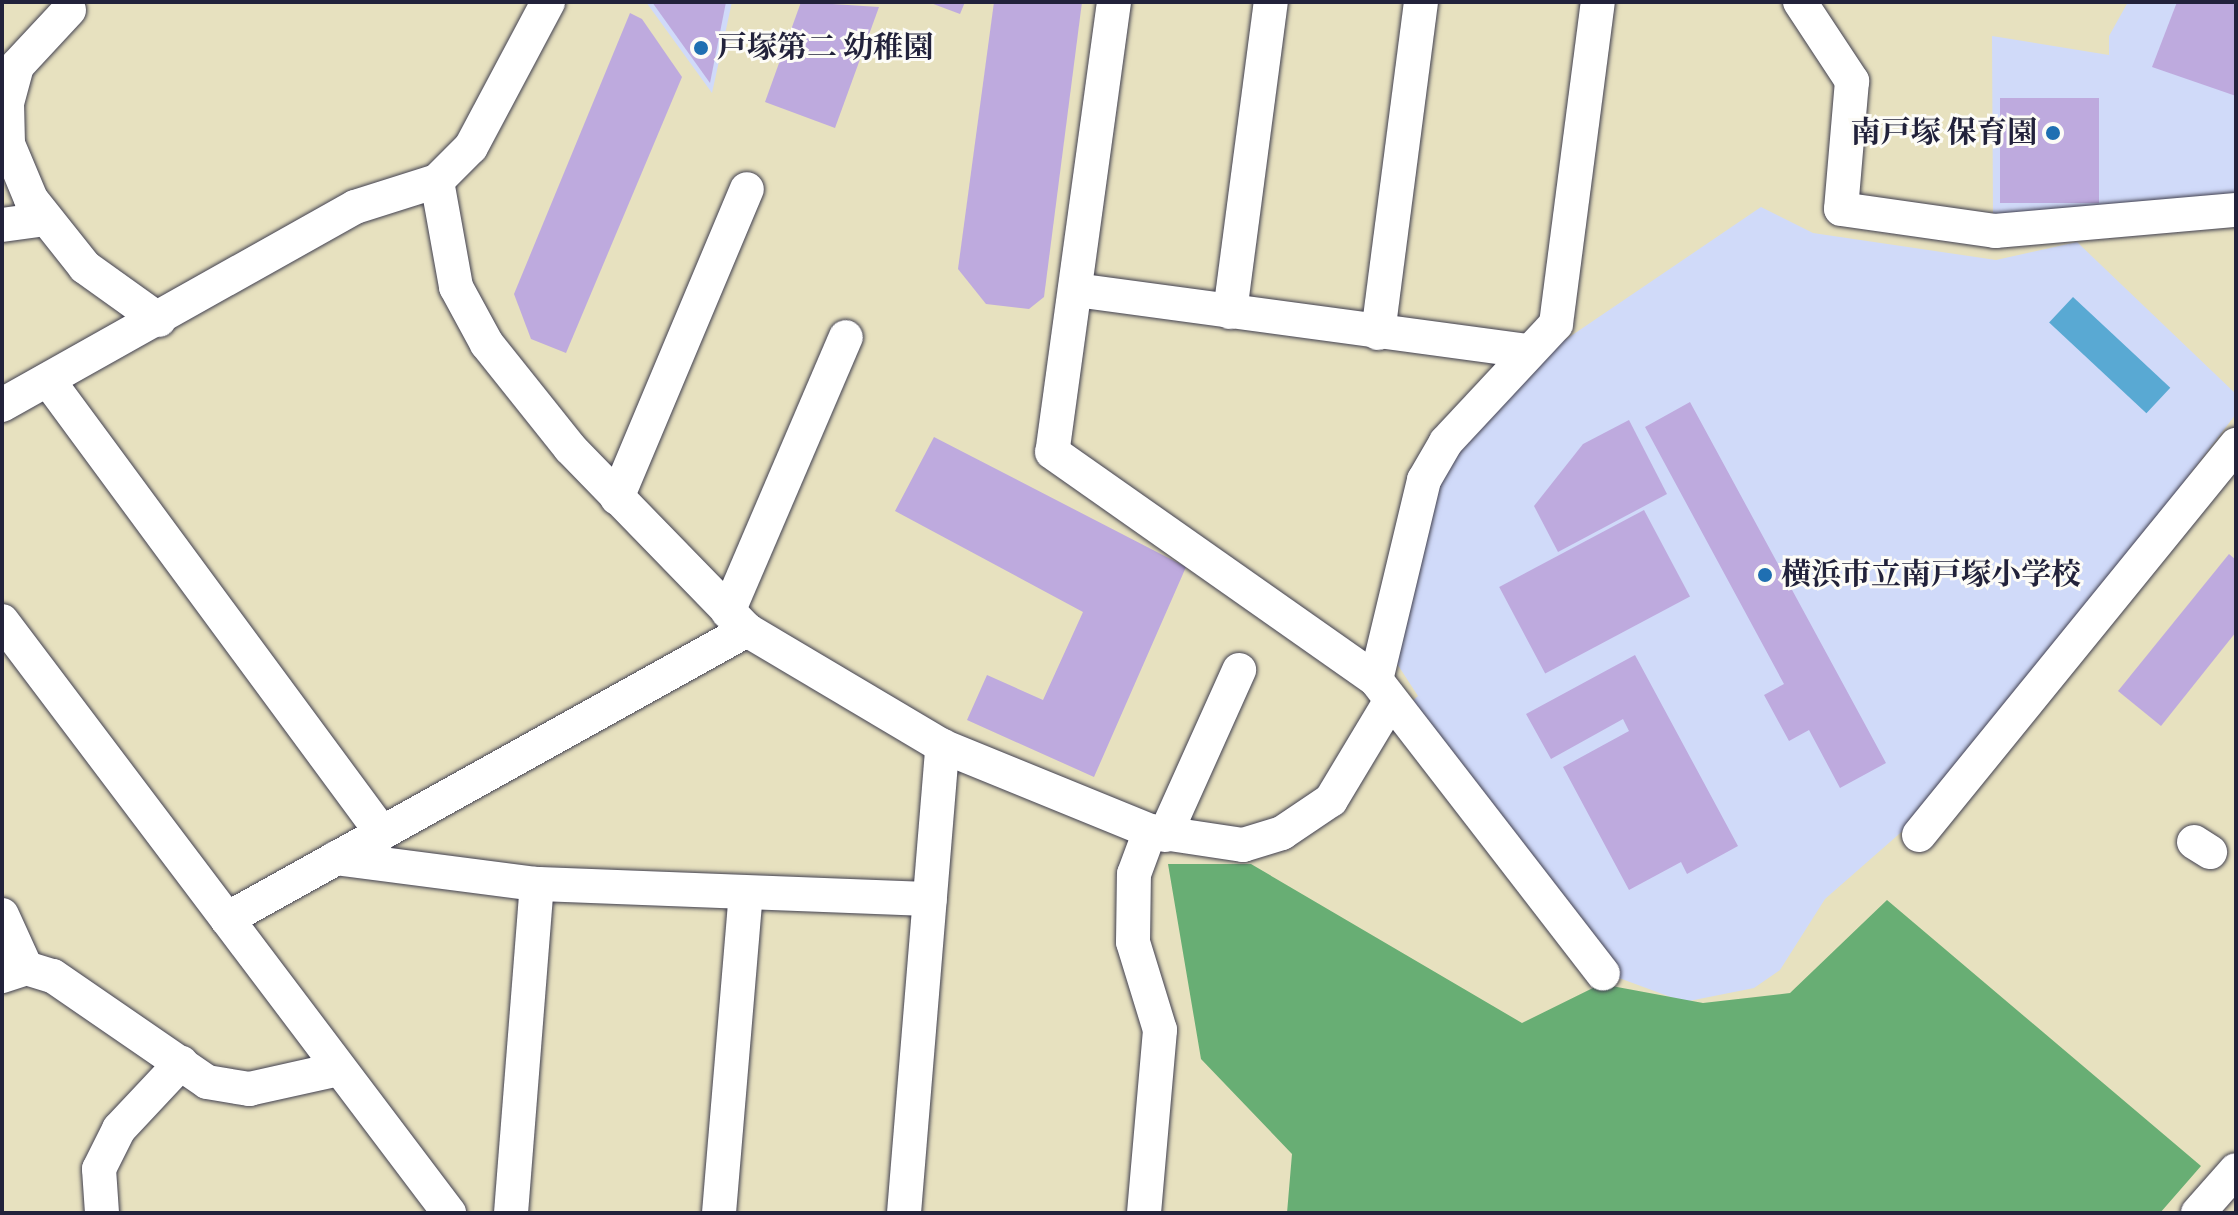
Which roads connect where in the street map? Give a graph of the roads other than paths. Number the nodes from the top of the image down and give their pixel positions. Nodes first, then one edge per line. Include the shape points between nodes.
1 (548, 2) edge
2 (1114, 2) edge
3 (1271, 2) edge
4 (1421, 2) edge
5 (1598, 2) edge
6 (1800, 2) edge
7 (69, 10) dead end
8 (437, 181) junction
9 (747, 189) dead end
10 (2236, 210) edge
11 (46, 219) junction
12 (2, 225) edge
13 (1076, 290) junction
14 (1230, 312) junction
15 (159, 320) junction
16 (1378, 333) junction
17 (846, 337) dead end
18 (1526, 351) junction
19 (48, 380) junction
20 (2, 405) edge
21 (2236, 445) edge
22 (617, 498) junction
23 (2, 621) edge
24 (738, 621) junction
25 (1239, 670) dead end
26 (1382, 693) junction
27 (942, 746) junction
28 (382, 833) junction
29 (1157, 833) junction
30 (1919, 835) dead end
31 (336, 858) junction
32 (537, 884) junction
33 (746, 893) junction
34 (930, 899) junction
35 (2, 915) edge
36 (227, 919) junction
37 (14, 972) edge
38 (1603, 974) dead end
39 (181, 1063) junction
40 (335, 1070) junction
41 (2236, 1170) edge
42 (102, 1213) edge
43 (449, 1213) edge
44 (511, 1213) edge
45 (719, 1213) edge
46 (904, 1213) edge
47 (1144, 1213) edge
48 (2198, 1213) edge

1 - 8 street via 471,147
2 - 13 street
3 - 14 street
4 - 16 street
5 - 18 street via 1556,324
6 - 10 street via 1852,81 1841,209 1995,231
7 - 11 street via 17,66 7,103 8,144
8 - 15 street via 355,207
8 - 22 street via 456,287 487,344
9 - 22 street
11 - 12 street
11 - 15 street via 85,267
13 - 14 street
13 - 26 street via 1052,452 1248,583
14 - 16 street
15 - 19 street
16 - 18 street
17 - 24 street
18 - 26 street via 1446,442 1424,480
19 - 20 street
19 - 28 street
21 - 30 street
22 - 24 street
23 - 36 street
24 - 27 street
24 - 28 street
25 - 29 street
26 - 29 street via 1331,800 1282,833 1243,845
26 - 38 street
27 - 29 street
27 - 34 street
28 - 31 street
29 - 47 street via 1134,874 1133,942 1160,1030
31 - 32 street
31 - 36 street
32 - 33 street
32 - 44 street
33 - 34 street
33 - 45 street
34 - 46 street
35 - 37 street
36 - 40 street
37 - 39 street via 53,976 115,1013
39 - 40 street via 207,1082 249,1089
39 - 42 street via 119,1129 99,1169
40 - 43 street
41 - 48 street

